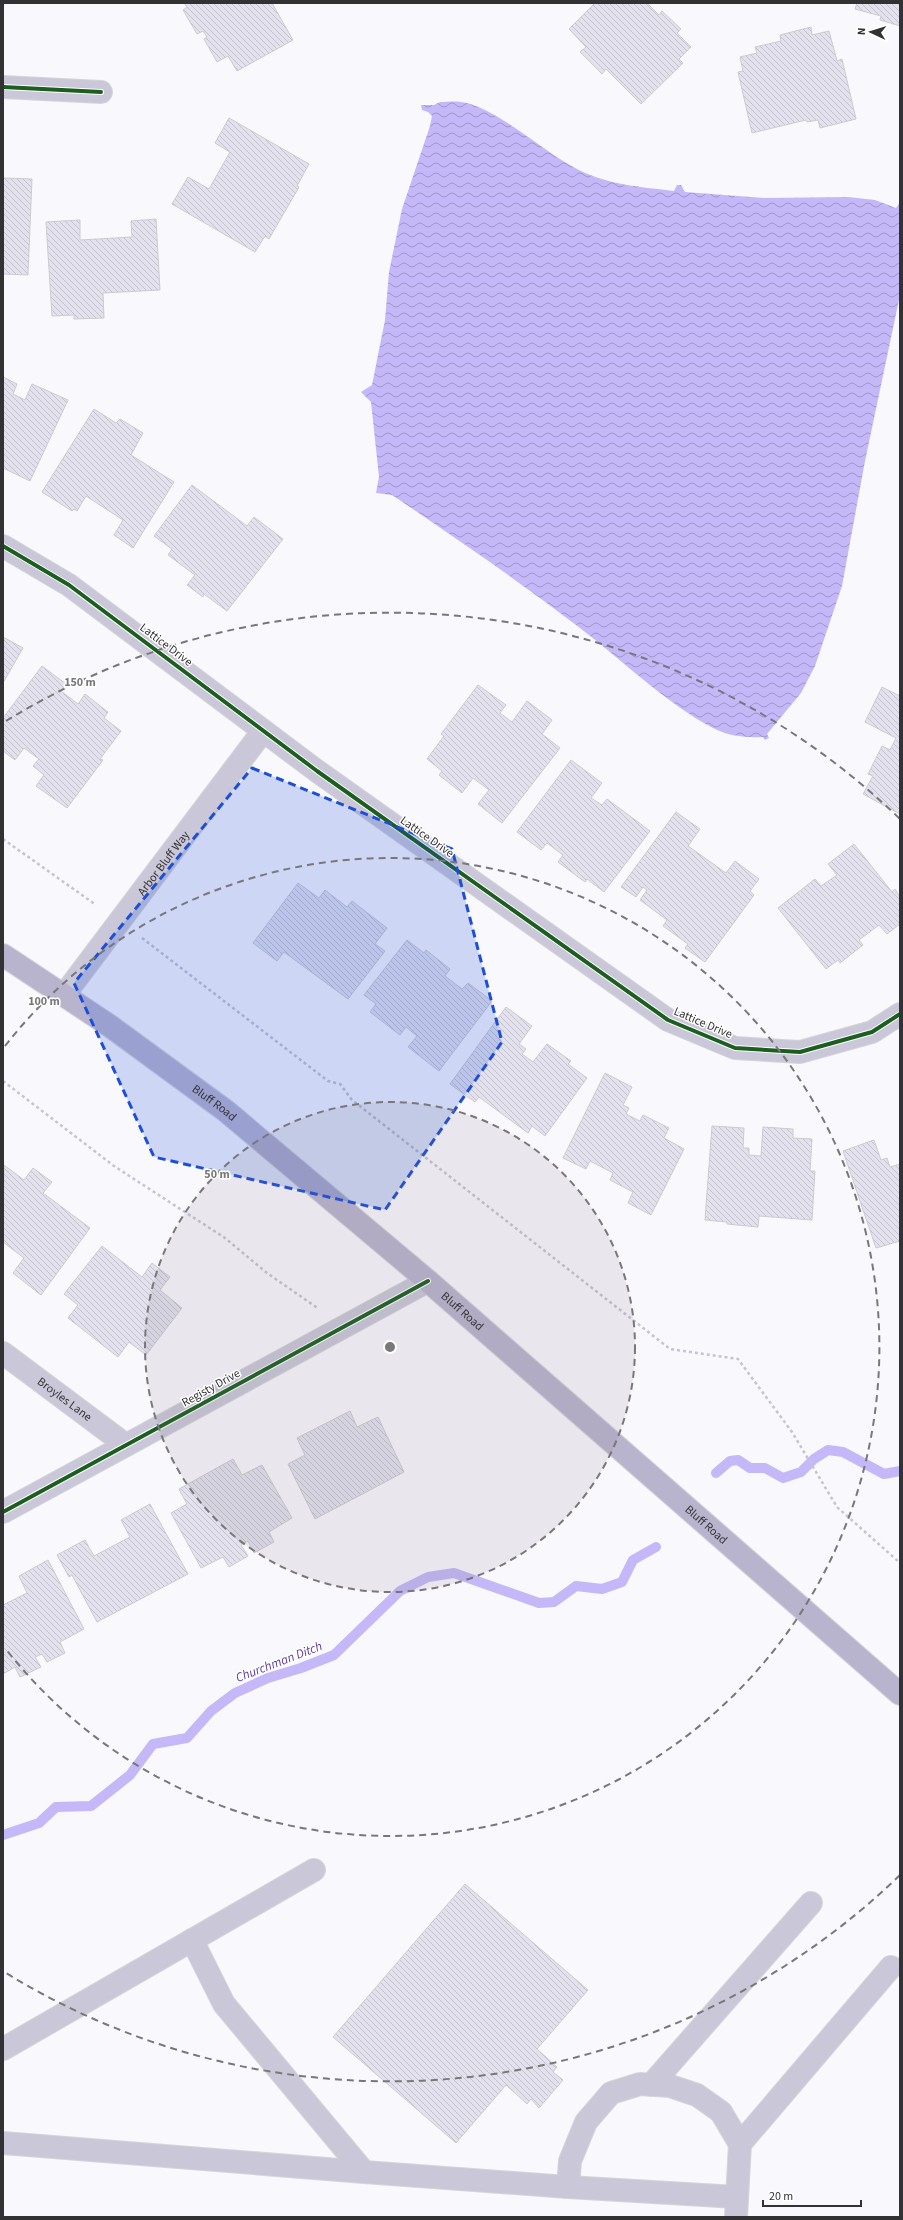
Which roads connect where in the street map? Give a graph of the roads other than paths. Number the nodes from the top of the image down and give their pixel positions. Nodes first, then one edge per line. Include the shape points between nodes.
1 (3, 87) edge
2 (101, 92) dead end
3 (3, 546) edge
4 (263, 731) junction
5 (3, 955) edge
6 (64, 995) junction
7 (900, 1014) edge
8 (428, 1281) junction
9 (3, 1353) edge
10 (126, 1445) junction
11 (3, 1512) edge
12 (900, 1694) edge
13 (314, 1870) dead end
14 (811, 1903) dead end
15 (192, 1940) junction
16 (891, 1967) dead end
17 (3, 2049) edge
18 (652, 2085) junction
19 (3, 2143) edge
20 (740, 2144) junction
21 (364, 2172) junction
22 (568, 2187) junction
23 (736, 2207) edge

1 - 2 street
3 - 4 street, Lattice Drive via 69,585
4 - 6 street, Arbor Bluff Way
4 - 7 street, Lattice Drive via 668,1020 736,1048 800,1052 872,1032
5 - 6 main road, Bluff Road
6 - 8 main road, Bluff Road via 226,1111
8 - 10 street, Registy Drive
8 - 12 main road, Bluff Road
9 - 10 street, Broyles Lane
10 - 11 street, Registy Drive
13 - 15 street
14 - 18 street
15 - 17 street
15 - 21 street via 224,2004
16 - 20 street
18 - 20 street via 670,2086 697,2095 721,2112
18 - 22 street via 640,2084 611,2093 586,2122 570,2162
19 - 21 street
20 - 23 street
21 - 22 street
22 - 23 street

